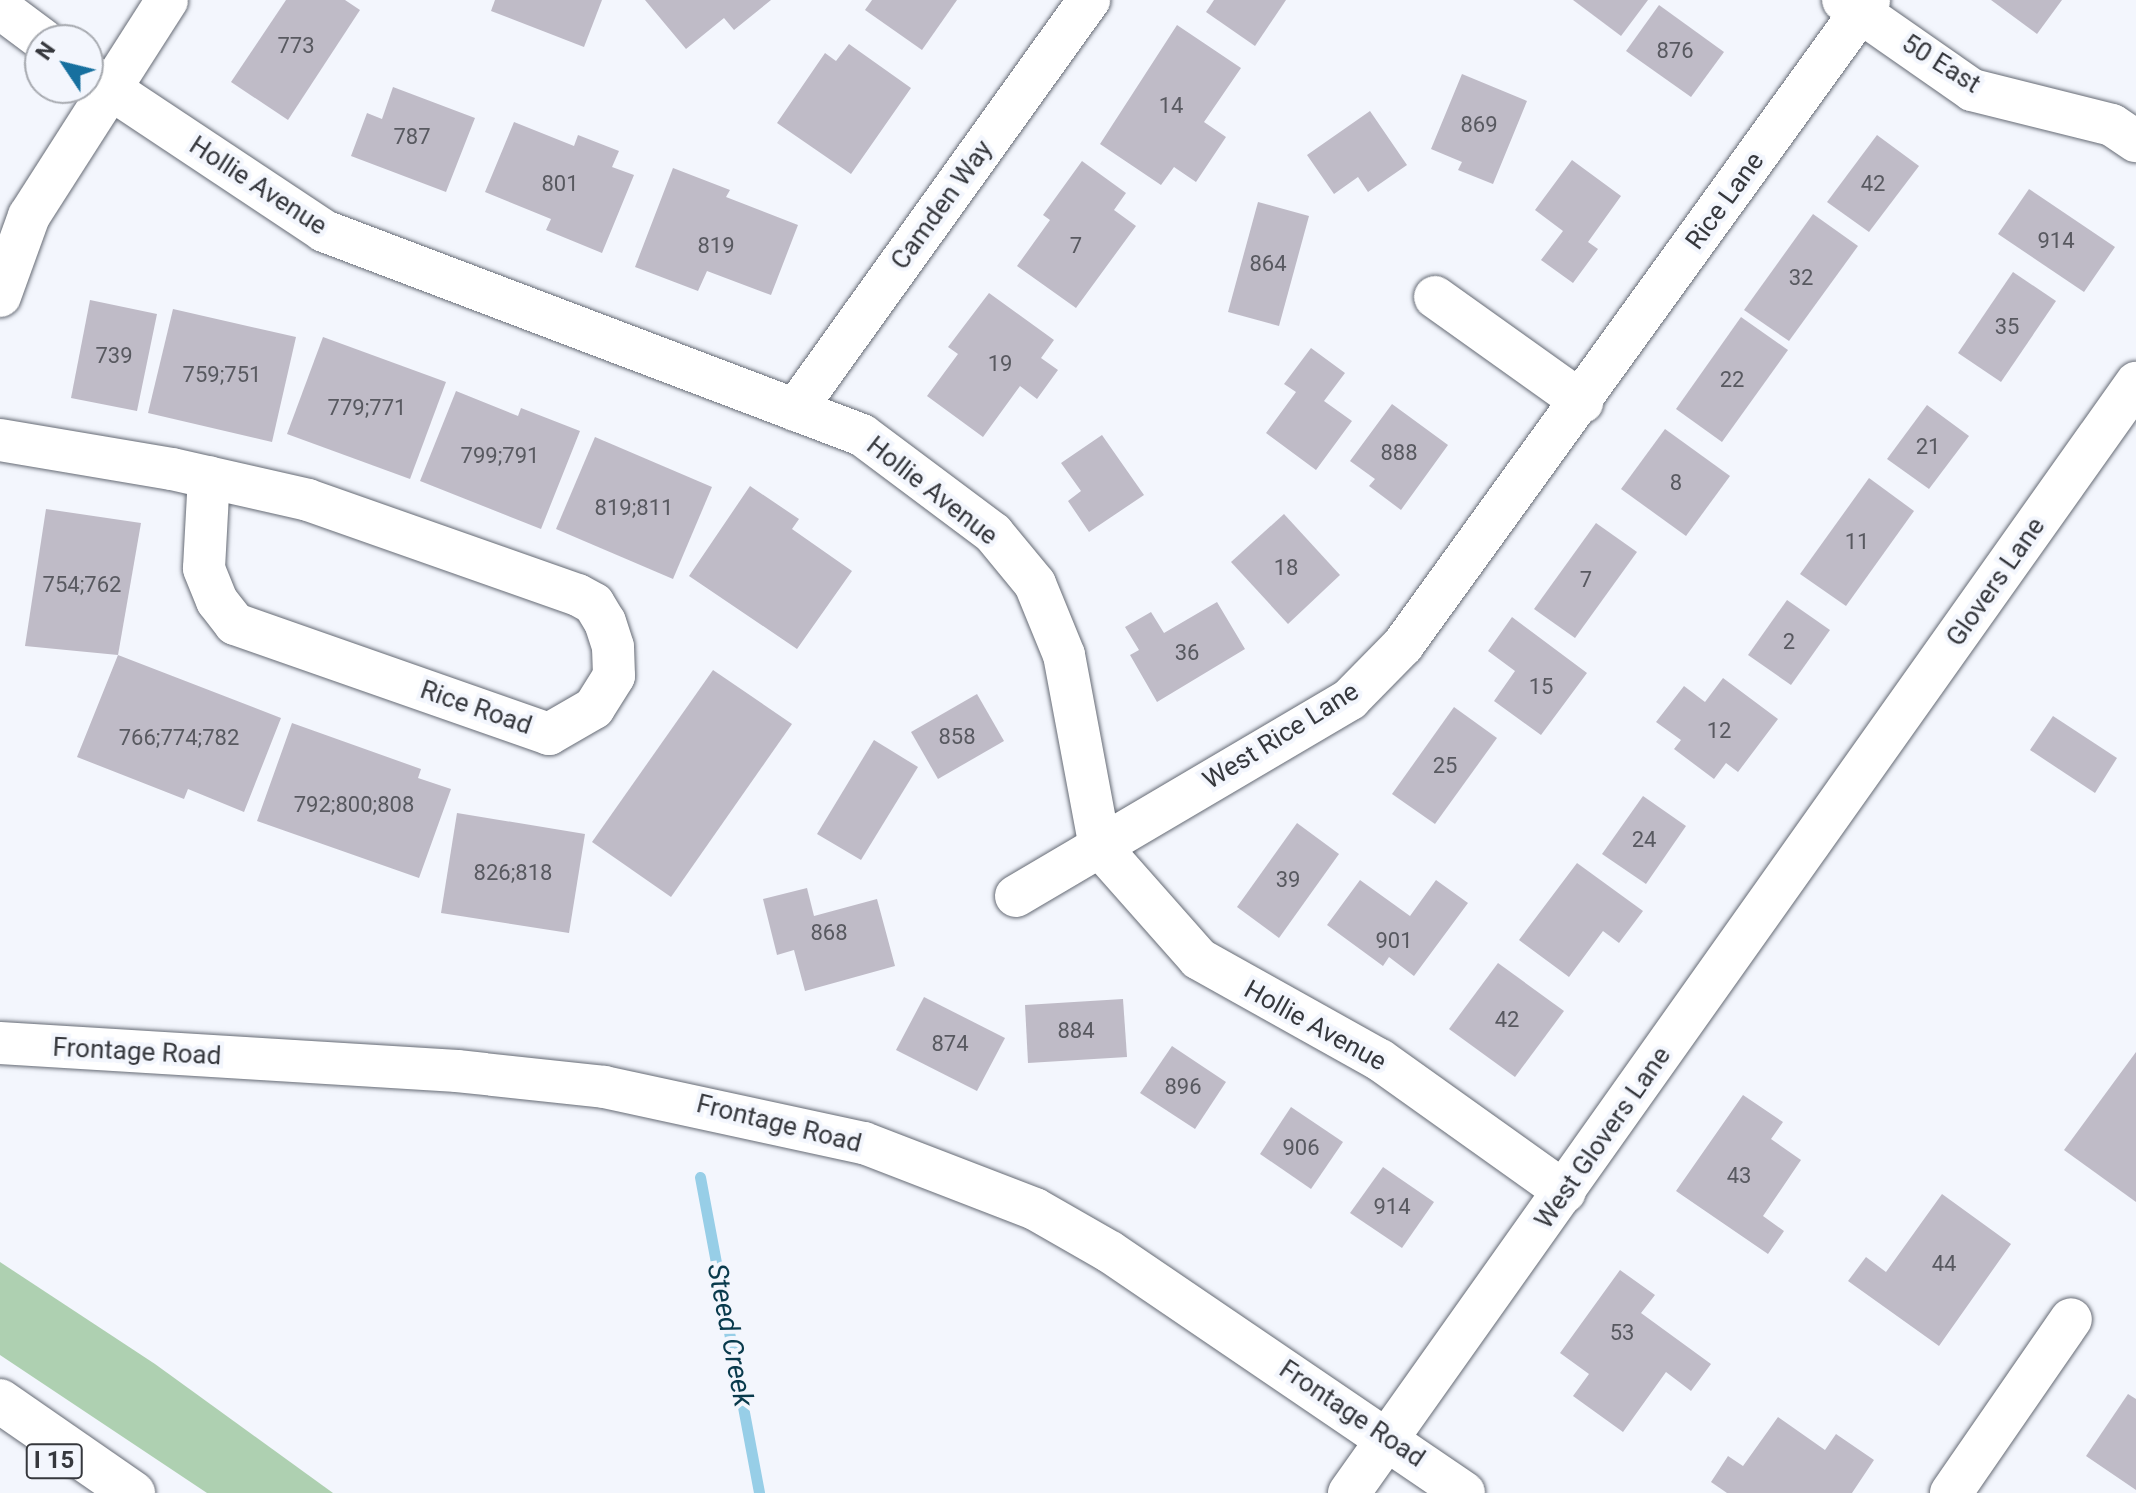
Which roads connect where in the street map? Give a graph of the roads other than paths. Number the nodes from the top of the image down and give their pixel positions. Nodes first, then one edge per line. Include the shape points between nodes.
1 (167, 0) edge
2 (1089, 0) edge
3 (1858, 4) edge
4 (0, 8) edge
5 (24, 26) edge
6 (104, 74) edge
7 (104, 85) edge
8 (86, 104) edge
9 (2136, 141) edge
10 (0, 296) edge
11 (1435, 297) dead end
12 (2136, 383) edge
13 (1582, 402) junction
14 (795, 410) junction
15 (0, 440) edge
16 (209, 477) junction
17 (1855, 782) joint
18 (1100, 847) junction
19 (1016, 896) dead end
20 (0, 1043) edge
21 (1565, 1192) junction
22 (2071, 1319) dead end
23 (0, 1401) edge
24 (0, 1430) edge
25 (1388, 1437) junction
26 (107, 1493) edge
27 (133, 1493) edge
28 (1349, 1493) edge
29 (1464, 1493) edge
30 (1951, 1493) edge

1 - 6 street
2 - 14 street, Camden Way
3 - 9 street, 50 East via 1972,90 2112,125
3 - 13 street, Rice Lane
4 - 5 street
7 - 14 street, Hollie Avenue via 324,231
8 - 10 street via 29,216
11 - 13 street
12 - 17 street, Glovers Lane
13 - 18 street, West Rice Lane via 1449,587 1350,699
14 - 18 street, Hollie Avenue via 862,435 993,533 1035,584 1064,655
15 - 16 street, Rice Road
16 - 16 street, Rice Road via 308,500 578,595 594,604 605,622 614,676 594,708 549,734 235,624 217,601 204,568
17 - 21 street, West Glovers Lane
18 - 19 street, West Rice Lane
18 - 21 street, Hollie Avenue via 1199,959 1380,1060
20 - 25 street, Frontage Road via 457,1071 604,1087 864,1143 1047,1216 1110,1252
21 - 25 street, West Glovers Lane
22 - 30 street
23 - 27 highway
24 - 26 highway, I 15
25 - 28 street, West Glovers Lane
25 - 29 street, Frontage Road

